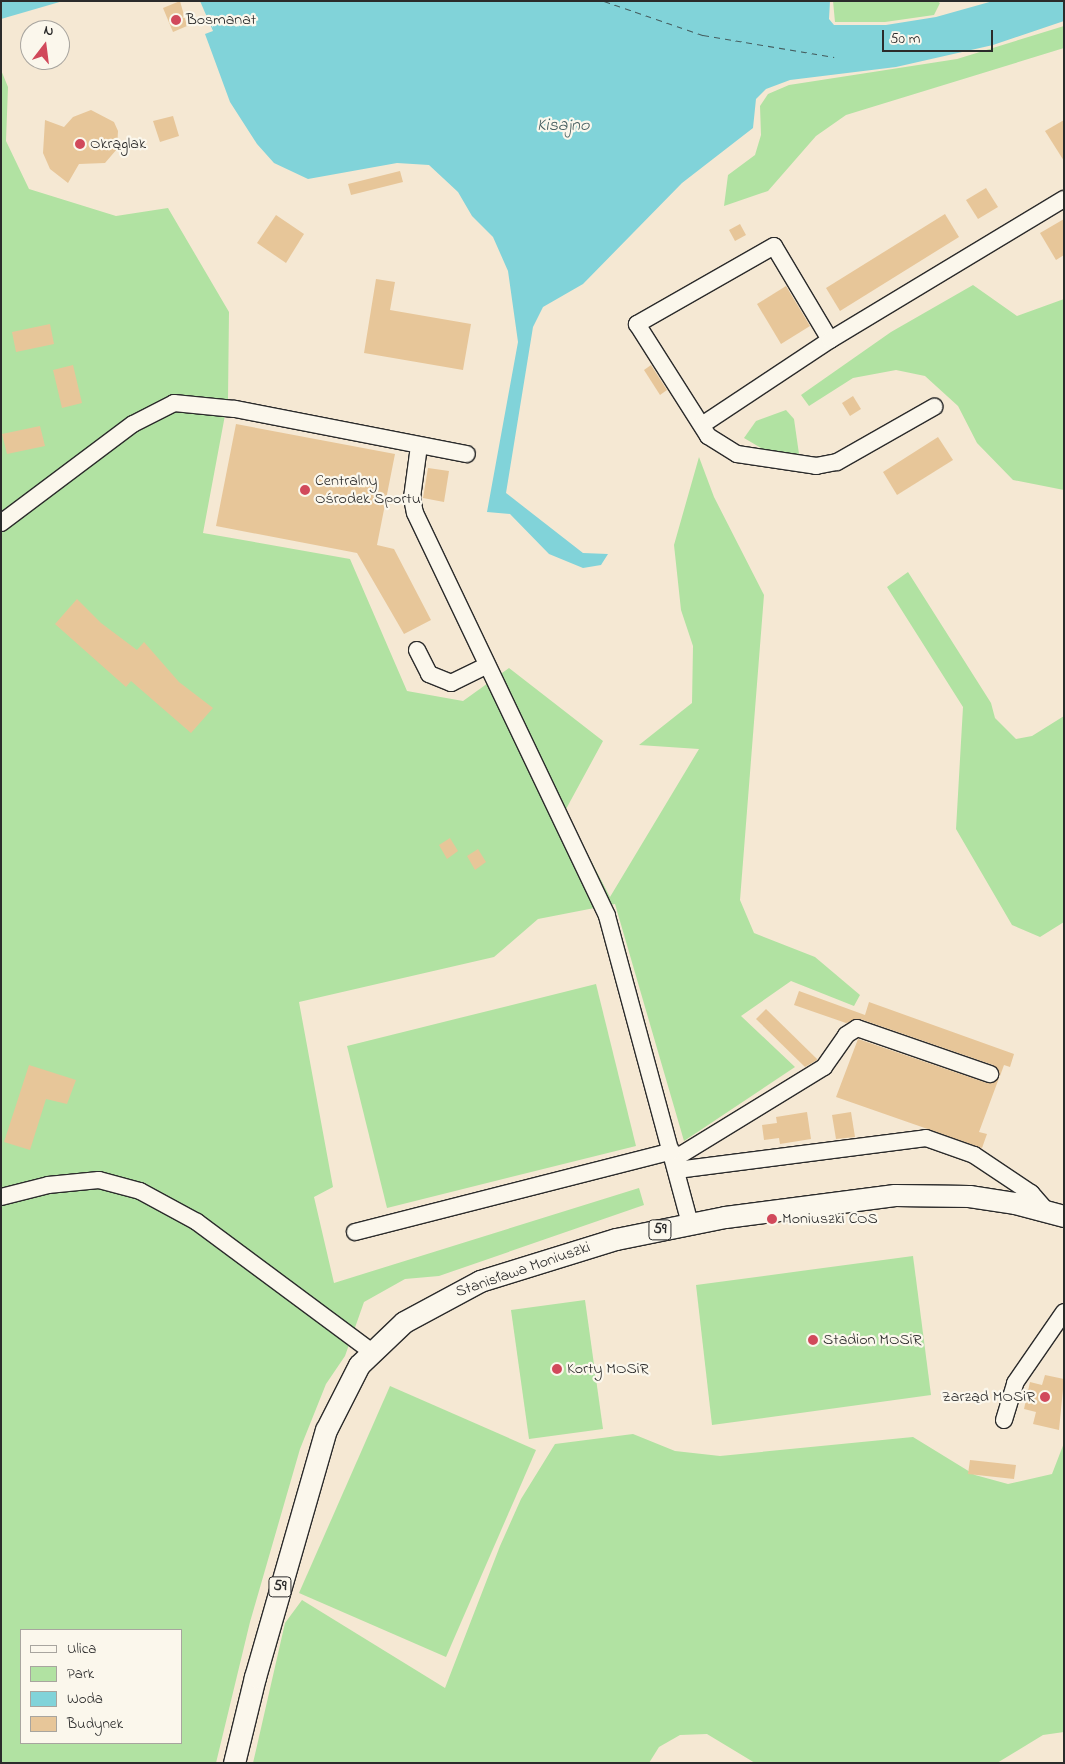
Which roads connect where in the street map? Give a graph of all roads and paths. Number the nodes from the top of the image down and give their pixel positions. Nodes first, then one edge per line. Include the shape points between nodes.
1 (1064, 199) edge
2 (830, 340) junction
3 (934, 407) dead end
4 (702, 425) junction
5 (419, 446) junction
6 (467, 454) dead end
7 (1, 523) edge
8 (417, 650) dead end
9 (486, 666) junction
10 (990, 1074) dead end
11 (674, 1160) junction
12 (1, 1197) edge
13 (1055, 1213) edge
14 (690, 1224) junction
15 (354, 1232) dead end
16 (1064, 1312) edge
17 (371, 1351) junction
18 (1004, 1420) dead end
19 (234, 1763) edge

1 - 2 lane
2 - 4 lane
2 - 4 lane via 774,246 637,324
3 - 4 lane via 861,450 816,466 737,454 708,436
5 - 6 lane
5 - 7 lane via 235,409 174,403 133,424
5 - 9 lane via 412,498 415,513
8 - 9 lane via 429,674 451,682
9 - 11 lane via 607,916
10 - 11 lane via 857,1028 846,1035 824,1067
11 - 13 lane via 926,1138 974,1155
11 - 14 lane
11 - 15 lane
12 - 17 lane via 48,1185 99,1180 140,1191 196,1222
13 - 14 main road, Stanisława Moniuszki / 59 via 969,1196 895,1195
14 - 17 main road, Stanisława Moniuszki / 59 via 616,1239 480,1281 441,1299 404,1322
16 - 18 lane via 1015,1383
17 - 19 main road, Stanisława Moniuszki / 59 via 348,1383 319,1449

